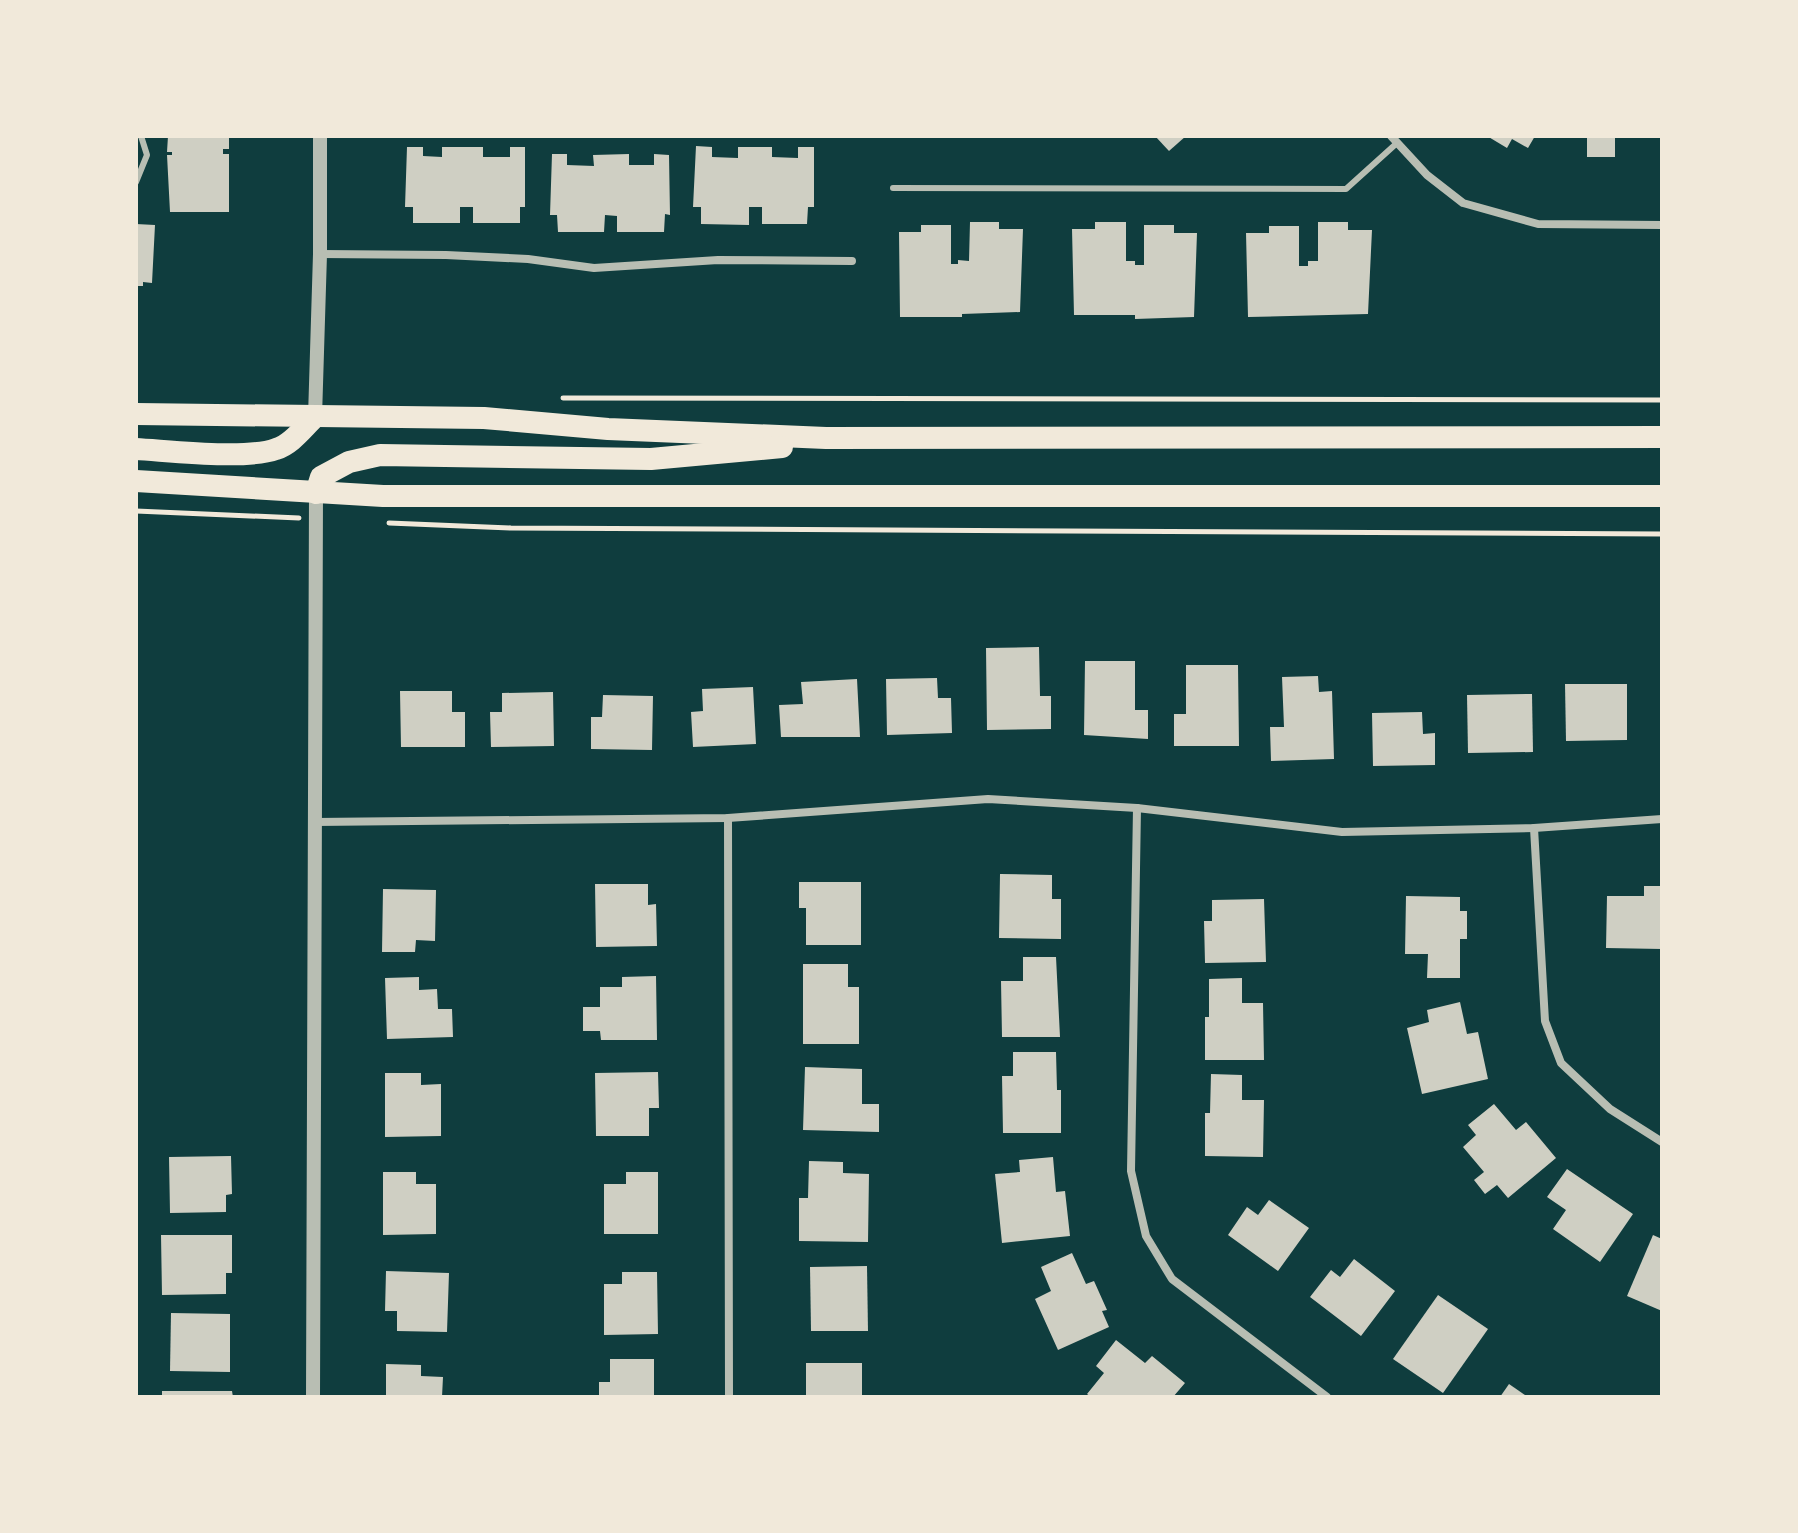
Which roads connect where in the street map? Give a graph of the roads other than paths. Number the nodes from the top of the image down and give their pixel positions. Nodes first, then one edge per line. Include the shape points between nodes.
1 (141, 136) edge
2 (320, 136) edge
3 (1394, 139) edge
4 (136, 182) edge
5 (893, 188) dead end
6 (1662, 225) edge
7 (320, 254) junction
8 (852, 261) dead end
9 (136, 414) edge
10 (315, 417) junction
11 (1662, 437) edge
12 (826, 438) junction
13 (136, 449) edge
14 (136, 481) edge
15 (316, 493) junction
16 (1662, 496) edge
17 (1137, 808) junction
18 (728, 818) junction
19 (1662, 819) edge
20 (315, 822) junction
21 (1534, 828) junction
22 (1662, 1142) edge
23 (313, 1397) edge
24 (729, 1397) edge
25 (1327, 1397) edge

1 - 4 lane via 147,155
2 - 7 street
3 - 5 lane via 1346,189
3 - 6 street via 1463,203 1538,224
7 - 8 street via 528,259 594,268 718,260
7 - 10 street
9 - 10 highway
10 - 12 highway via 484,418
10 - 13 highway via 291,441 249,454
11 - 12 highway
12 - 15 highway via 651,459 380,455 349,462 321,477
14 - 15 highway
15 - 16 highway
15 - 20 street
17 - 18 street via 988,799
17 - 21 street via 1342,832
17 - 25 street via 1131,1171 1146,1236 1172,1279
18 - 20 street
18 - 24 street
19 - 21 street
20 - 23 street
21 - 22 street via 1545,1021 1561,1063 1610,1109

